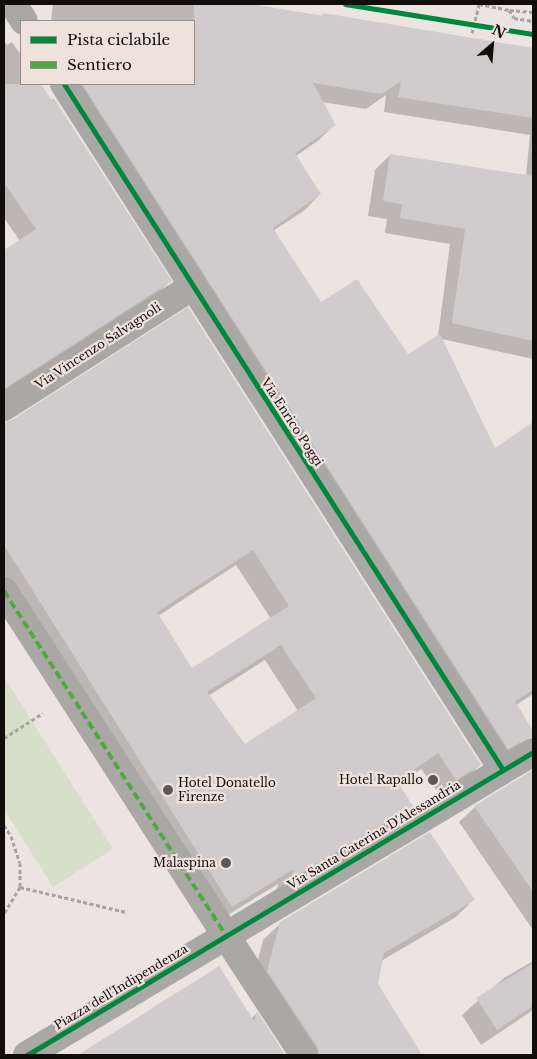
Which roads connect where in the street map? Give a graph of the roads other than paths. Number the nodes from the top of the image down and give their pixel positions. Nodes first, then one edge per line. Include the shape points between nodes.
1 (13, 4) edge
2 (23, 20) edge
3 (65, 85) edge
4 (193, 286) junction
5 (4, 407) edge
6 (4, 591) edge
7 (533, 752) edge
8 (503, 770) junction
9 (226, 936) junction
10 (27, 1055) edge
11 (304, 1055) edge

1 - 2 street
3 - 4 street, Via Enrico Poggi
4 - 5 street, Via Vincenzo Salvagnoli
4 - 8 street, Via Enrico Poggi
6 - 9 street
7 - 8 street, Via Santa Caterina D'Alessandria
8 - 9 street, Via Santa Caterina D'Alessandria
9 - 10 street, Piazza dell'Indipendenza
9 - 11 street

